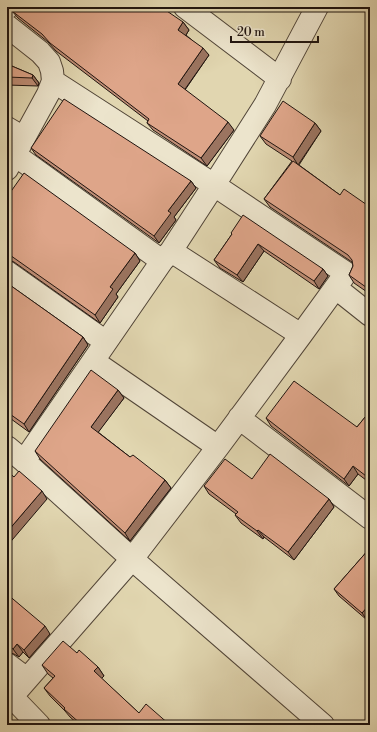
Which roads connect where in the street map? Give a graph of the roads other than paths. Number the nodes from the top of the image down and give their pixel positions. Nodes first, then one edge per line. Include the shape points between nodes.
1 (184, 7) edge
2 (318, 7) edge
3 (7, 26) edge
4 (280, 79) junction
5 (53, 81) junction
6 (13, 148) edge
7 (214, 185) junction
8 (166, 256) junction
9 (7, 272) edge
10 (336, 288) junction
11 (370, 315) edge
12 (301, 335) junction
13 (106, 342) junction
14 (93, 361) junction
15 (239, 418) junction
16 (7, 447) edge
17 (218, 447) junction
18 (24, 461) junction
19 (370, 518) edge
20 (132, 559) junction
21 (7, 664) edge
22 (27, 679) junction
23 (10, 699) edge
24 (39, 725) edge
25 (324, 725) edge

1 - 4 street
2 - 4 street
3 - 5 street via 40,52 48,62
4 - 7 street
5 - 6 street via 48,94
5 - 7 street
6 - 8 street
7 - 8 street
7 - 10 street via 346,273
8 - 12 street
8 - 13 street
9 - 13 street
10 - 11 street
10 - 12 street
12 - 15 street
13 - 14 street
14 - 17 street
14 - 18 street
15 - 17 street
15 - 19 street
16 - 18 street
17 - 20 street
18 - 20 street
20 - 22 street
20 - 25 street
21 - 22 street
22 - 23 street
23 - 24 street

